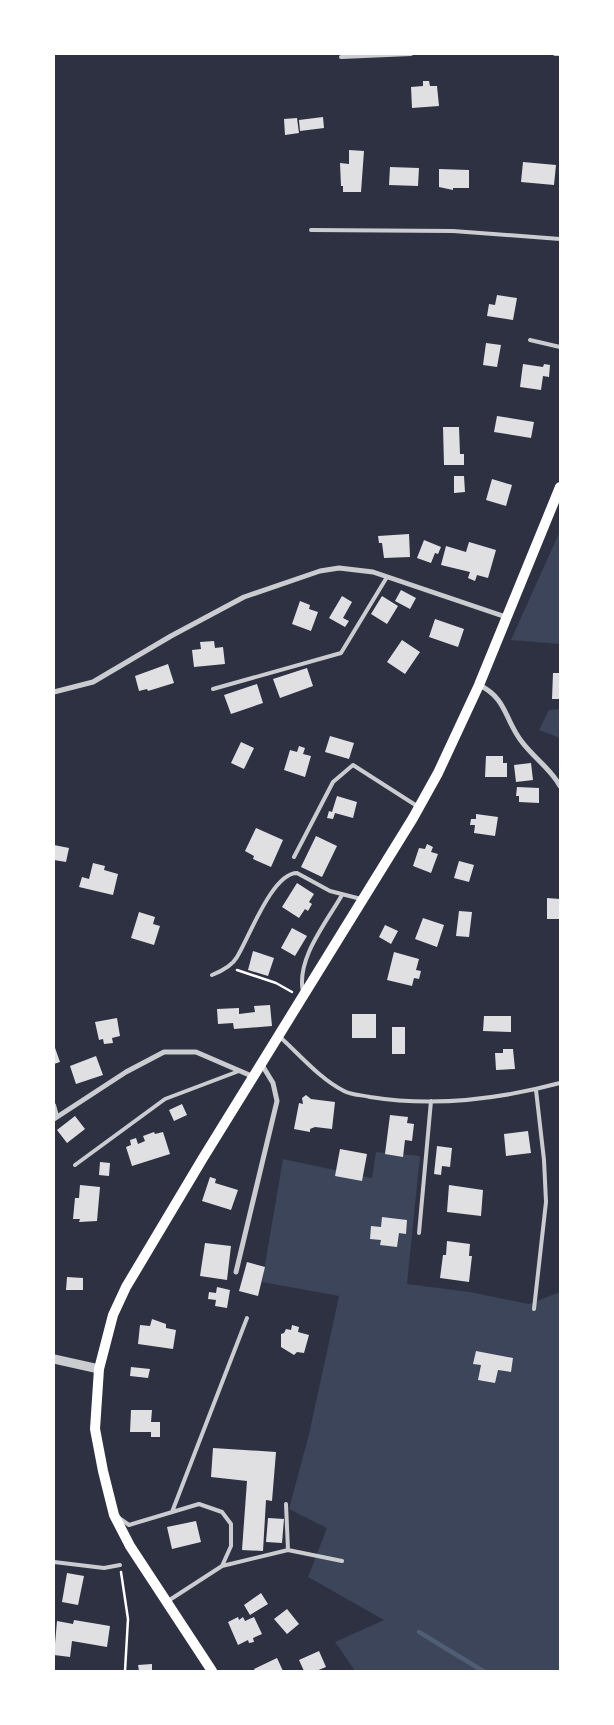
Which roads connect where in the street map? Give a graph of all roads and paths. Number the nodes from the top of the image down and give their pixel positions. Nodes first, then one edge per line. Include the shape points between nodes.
1 (411, 54) edge
2 (555, 54) edge
3 (560, 54) edge
4 (340, 57) dead end
5 (311, 230) dead end
6 (560, 240) edge
7 (530, 340) dead end
8 (560, 347) edge
9 (560, 487) edge
10 (387, 576) junction
11 (506, 617) junction
12 (479, 685) junction
13 (213, 689) dead end
14 (54, 692) edge
15 (560, 786) edge
16 (419, 808) junction
17 (294, 857) dead end
18 (342, 895) junction
19 (363, 900) junction
20 (229, 967) junction
21 (212, 975) dead end
22 (304, 998) junction
23 (280, 1037) junction
24 (262, 1065) junction
25 (239, 1070) junction
26 (255, 1077) junction
27 (560, 1083) edge
28 (536, 1090) junction
29 (431, 1101) junction
30 (54, 1104) edge
31 (56, 1117) edge
32 (75, 1165) dead end
33 (419, 1233) dead end
34 (236, 1272) dead end
35 (534, 1309) dead end
36 (247, 1318) dead end
37 (54, 1359) edge
38 (99, 1369) junction
39 (286, 1504) dead end
40 (172, 1512) junction
41 (114, 1515) junction
42 (288, 1550) junction
43 (342, 1561) dead end
44 (54, 1562) edge
45 (120, 1565) joint
46 (222, 1566) junction
47 (167, 1603) junction
48 (125, 1671) edge
49 (212, 1671) edge

1 - 4 lane
2 - 3 lane
5 - 6 lane via 453,231
7 - 8 lane
9 - 11 main road
10 - 11 street
10 - 13 lane via 341,653
10 - 14 street via 339,568 320,571 244,598 93,682
11 - 12 main road
12 - 15 street via 498,697 521,742 548,768
12 - 16 main road
16 - 17 lane via 353,765 332,782
16 - 19 main road
18 - 19 lane
18 - 20 lane via 297,873 284,878 262,906 237,958
18 - 22 lane via 308,954 300,978
19 - 22 main road
20 - 21 lane
20 - 22 path via 276,983
22 - 23 main road
23 - 24 main road
23 - 29 lane via 330,1082 346,1092 385,1099
24 - 26 main road
24 - 34 street via 273,1083 277,1101
25 - 26 street
25 - 31 street via 196,1052 164,1052
25 - 32 lane via 165,1100
26 - 38 main road via 126,1287 111,1322
27 - 28 lane
28 - 29 lane
28 - 35 lane via 546,1202
29 - 33 lane
30 - 31 lane
36 - 40 lane
37 - 38 street
38 - 41 main road via 95,1429
39 - 42 lane
40 - 41 lane via 129,1525
40 - 46 lane via 199,1504 222,1512 231,1524 231,1546
41 - 47 main road
42 - 43 lane
42 - 46 lane
44 - 45 lane via 104,1568
45 - 48 path via 128,1619
46 - 47 lane
47 - 49 main road

